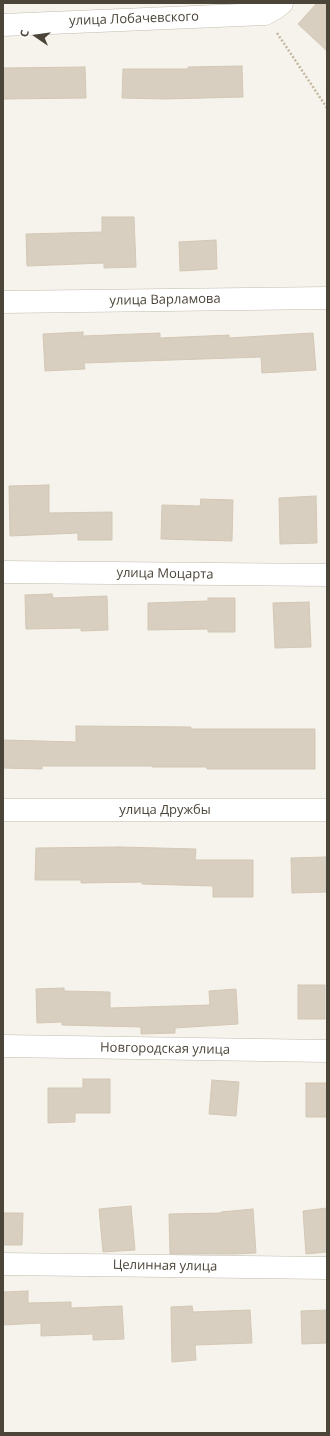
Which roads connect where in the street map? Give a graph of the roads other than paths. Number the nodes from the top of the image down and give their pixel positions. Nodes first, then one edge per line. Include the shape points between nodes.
1 (273, 8) edge
2 (3, 25) edge
3 (327, 298) edge
4 (3, 302) edge
5 (3, 572) edge
6 (327, 575) edge
7 (3, 810) edge
8 (327, 810) edge
9 (3, 1046) edge
10 (327, 1051) edge
11 (3, 1264) edge
12 (327, 1268) edge

1 - 2 street, улица Лобачевского
3 - 4 street, улица Варламова
5 - 6 street, улица Моцарта
7 - 8 street, улица Дружбы
9 - 10 street, Новгородская улица
11 - 12 street, Целинная улица

